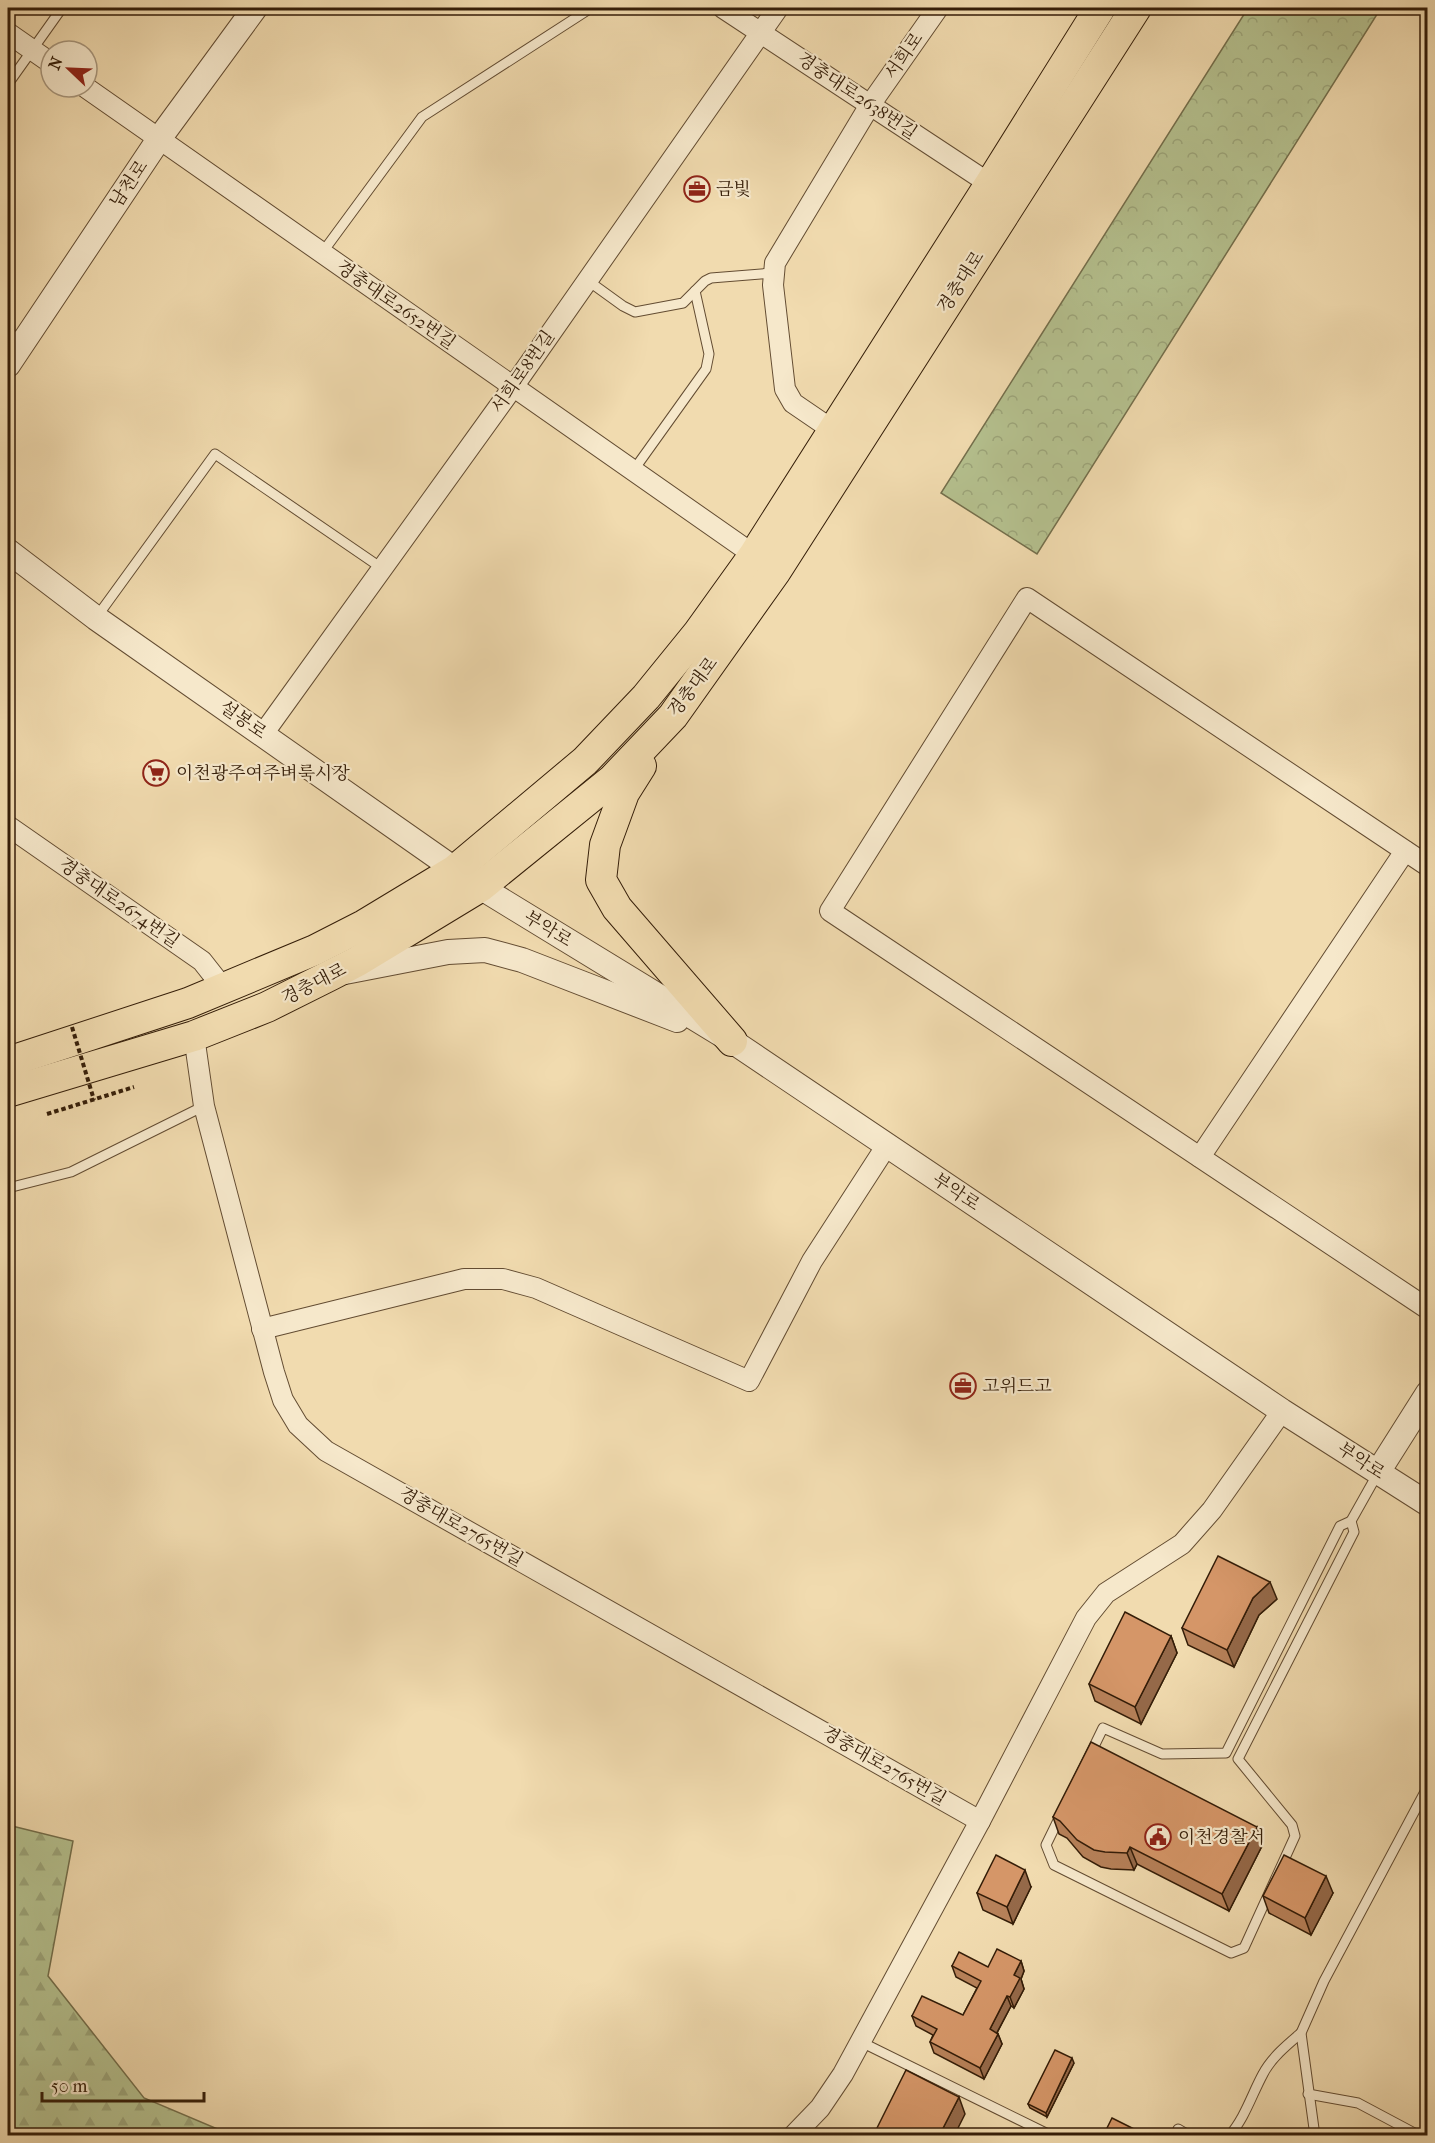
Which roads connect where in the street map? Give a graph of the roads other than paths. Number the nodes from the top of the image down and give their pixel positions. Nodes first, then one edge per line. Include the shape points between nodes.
1 (62, 8) edge
2 (255, 8) edge
3 (591, 8) edge
4 (723, 8) edge
5 (778, 8) edge
6 (938, 8) edge
7 (1100, 8) edge
8 (1136, 8) edge
9 (760, 32) junction
10 (8, 33) edge
11 (32, 50) junction
12 (39, 55) edge
13 (8, 84) edge
14 (99, 97) edge
15 (870, 105) junction
16 (159, 139) junction
17 (990, 184) junction
18 (322, 254) junction
19 (773, 273) junction
20 (587, 280) junction
21 (695, 291) junction
22 (15, 337) edge
23 (8, 365) edge
24 (513, 387) junction
25 (834, 431) junction
26 (633, 471) junction
27 (8, 551) edge
28 (754, 555) junction
29 (383, 569) junction
30 (96, 618) junction
31 (673, 716) junction
32 (263, 734) junction
33 (8, 825) edge
34 (1405, 851) junction
35 (1428, 866) edge
36 (455, 870) junction
37 (480, 887) junction
38 (331, 975) junction
39 (224, 989) junction
40 (194, 1036) junction
41 (732, 1041) junction
42 (8, 1062) edge
43 (8, 1092) edge
44 (204, 1106) junction
45 (887, 1145) junction
46 (1200, 1157) junction
47 (8, 1188) edge
48 (1428, 1309) edge
49 (262, 1329) junction
50 (1428, 1394) edge
51 (1282, 1411) junction
52 (1378, 1472) junction
53 (1428, 1504) edge
54 (1352, 1521) junction
55 (1428, 1786) edge
56 (980, 1821) junction
57 (1302, 2032) junction
58 (861, 2042) junction
59 (1308, 2094) junction
60 (1178, 2129) dead end
61 (793, 2136) edge
62 (1052, 2136) edge
63 (1190, 2136) edge
64 (1229, 2136) edge
65 (1315, 2136) edge
66 (1420, 2136) edge

1 - 11 lane
2 - 16 street, 남천로
3 - 18 lane via 422,117
4 - 9 street, 경충대로2638번길
5 - 9 street, 서희로8번길
6 - 15 street, 서희로
7 - 17 main road, 경충대로
8 - 31 main road, 경충대로 via 776,571
9 - 15 street, 경충대로2638번길
9 - 20 street, 서희로8번길
10 - 11 street
11 - 12 street
11 - 13 lane
14 - 16 street, 경충대로2652번길
15 - 17 street, 경충대로2638번길
15 - 19 street via 778,254
16 - 18 street, 경충대로2652번길
16 - 22 street, 남천로
17 - 25 main road, 경충대로
18 - 24 street, 경충대로2652번길
19 - 21 lane via 711,278
19 - 25 street via 785,389 792,403
20 - 21 lane via 635,312 677,305
20 - 24 street, 서희로8번길
21 - 26 lane via 709,362
22 - 23 street, 남천로
24 - 26 street, 경충대로2652번길
24 - 29 street, 서희로8번길
25 - 28 main road, 경충대로
26 - 28 street, 경충대로2652번길
27 - 30 street, 설봉로
28 - 36 main road, 경충대로 via 646,697 585,761
29 - 30 lane via 215,454
29 - 32 street, 서희로8번길
30 - 32 street, 설봉로
31 - 37 main road, 경충대로 via 612,780
31 - 41 main road via 624,793 605,845 601,880 617,908
32 - 36 street, 설봉로
33 - 39 street, 경충대로2674번길 via 202,961
34 - 35 street
34 - 46 street
34 - 46 street via 1027,598 830,911
36 - 37 street, 설봉로
36 - 39 main road, 경충대로 via 364,925
37 - 38 main road, 경충대로
37 - 41 street, 부악로
38 - 40 main road, 경충대로 via 267,1007
38 - 41 street via 448,952 485,950 522,960
39 - 42 main road, 경충대로
40 - 43 main road, 경충대로
40 - 44 street, 경충대로2765번길
41 - 45 street, 부악로
44 - 47 lane via 71,1172
44 - 49 street, 경충대로2765번길
45 - 49 street via 812,1261 749,1381 536,1288 503,1279 464,1279
45 - 51 street, 부악로
46 - 48 street
49 - 56 street, 경충대로2765번길 via 283,1400 298,1425 326,1451
50 - 52 street
51 - 52 street, 부악로
51 - 56 street via 1212,1510 1182,1544 1106,1593 1086,1618
52 - 53 street, 부악로
52 - 54 lane
54 - 54 lane via 1340,1526 1226,1753 1162,1754 1103,1728 1046,1845 1054,1865 1231,1953 1244,1948 1295,1836 1292,1825 1238,1759 1353,1532
55 - 57 lane via 1324,1981
56 - 58 street
57 - 59 lane
57 - 64 lane via 1264,2071 1238,2126
58 - 61 street via 820,2108
58 - 62 lane
59 - 65 lane
59 - 66 lane via 1358,2103
60 - 63 lane

